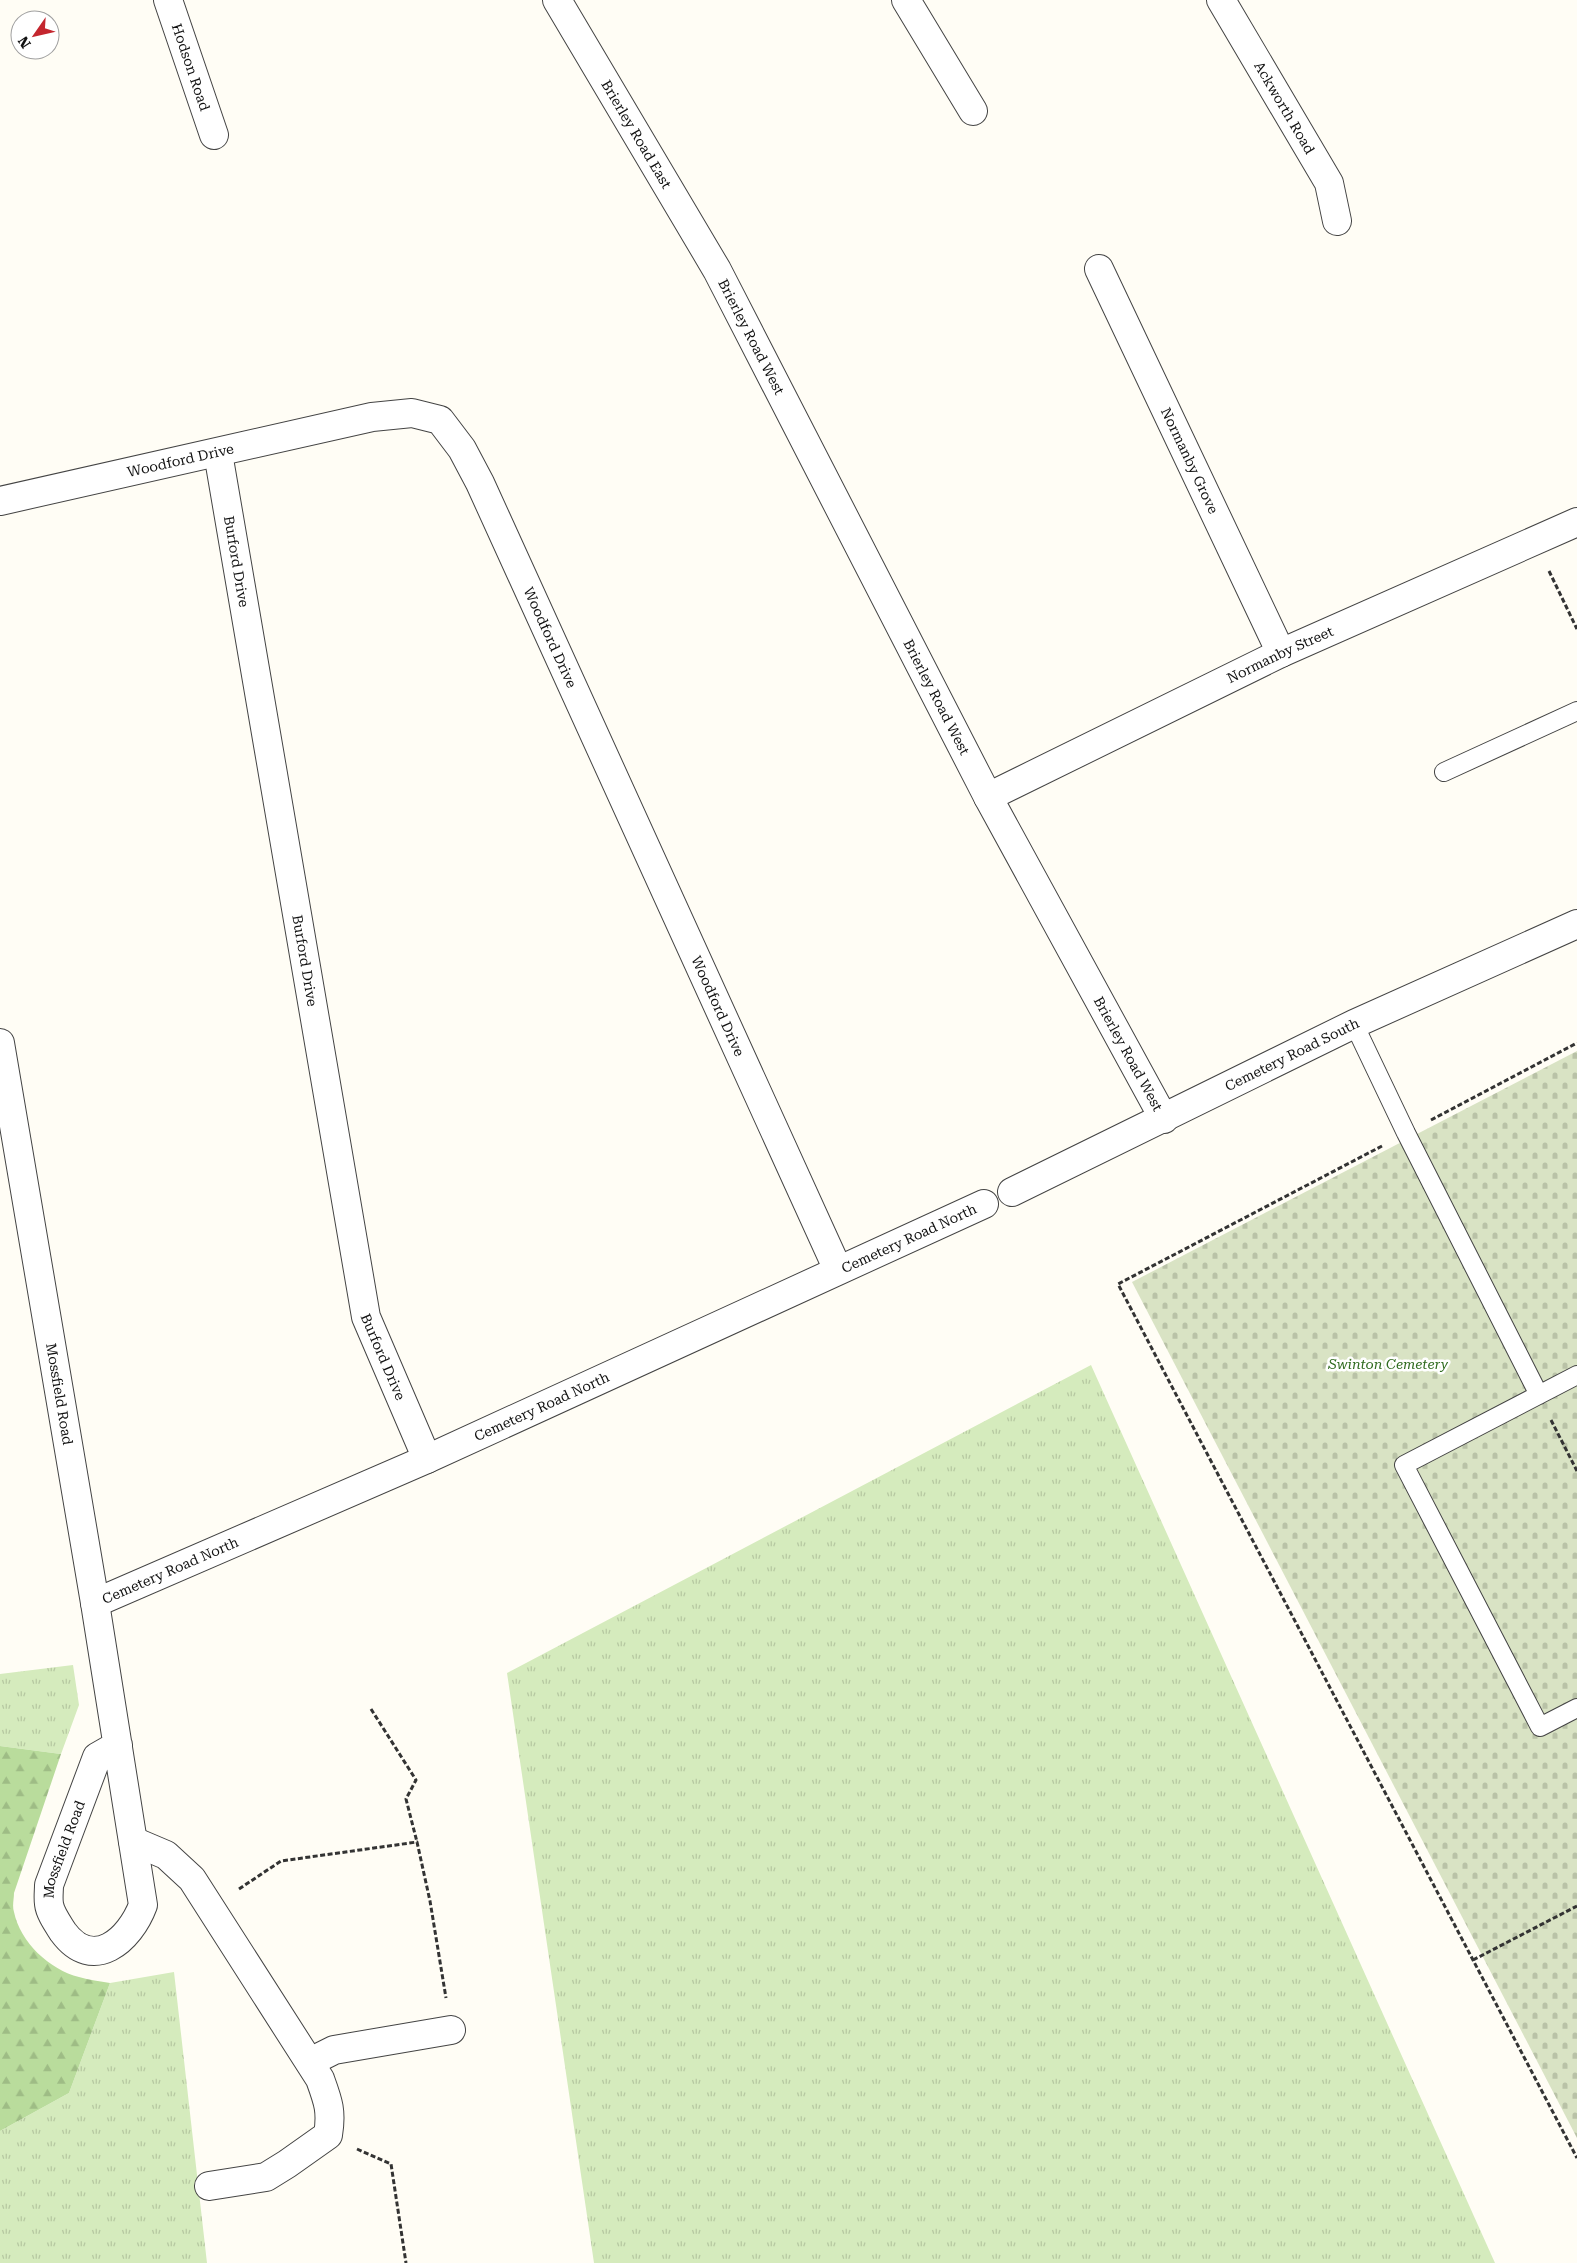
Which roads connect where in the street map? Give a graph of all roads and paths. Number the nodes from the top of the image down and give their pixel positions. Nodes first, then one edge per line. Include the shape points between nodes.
1 (168, 0) edge
2 (557, 0) edge
3 (906, 0) edge
4 (1221, 0) edge
5 (973, 111) dead end
6 (214, 135) dead end
7 (1337, 221) dead end
8 (1099, 269) dead end
9 (717, 270) joint
10 (218, 453) junction
11 (0, 502) edge
12 (1577, 522) edge
13 (1534, 542) junction
14 (1577, 629) edge
15 (1281, 653) junction
16 (1577, 711) edge
17 (1444, 772) dead end
18 (988, 796) junction
19 (1577, 924) edge
20 (1354, 1024) junction
21 (0, 1043) edge
22 (1577, 1043) edge
23 (1164, 1118) junction
24 (1406, 1133) junction
25 (1012, 1192) dead end
26 (984, 1204) dead end
27 (838, 1270) junction
28 (1577, 1376) edge
29 (1538, 1395) junction
30 (427, 1459) junction
31 (1577, 1471) edge
32 (96, 1603) junction
33 (1577, 1708) edge
34 (371, 1709) dead end
35 (118, 1745) junction
36 (133, 1841) junction
37 (417, 1842) junction
38 (1577, 1906) edge
39 (212, 1908) junction
40 (1473, 1960) junction
41 (451, 2030) joint
42 (310, 2062) junction
43 (328, 2134) junction
44 (1577, 2158) edge
45 (209, 2186) dead end
46 (406, 2263) edge

1 - 6 street, Hodson Road
2 - 9 street, Brierley Road East
3 - 5 street
4 - 7 street, Ackworth Road via 1329,182
8 - 15 street, Normanby Grove
9 - 18 street, Brierley Road West
10 - 11 street, Woodford Drive
10 - 27 street, Woodford Drive via 372,417 412,413 440,420 462,449 484,492
10 - 30 street, Burford Drive via 366,1317
12 - 13 street, Normanby Street
13 - 14 path
13 - 15 street, Normanby Street
15 - 18 street, Normanby Street
16 - 17 lane
18 - 23 street, Brierley Road West
19 - 20 street, Cemetery Road South
20 - 23 street, Cemetery Road South
20 - 24 lane
21 - 32 street, Mossfield Road
22 - 24 path
23 - 25 street, Cemetery Road South
24 - 29 lane
24 - 40 path via 1118,1284
26 - 27 street, Cemetery Road North
27 - 30 street, Cemetery Road North
28 - 29 lane
29 - 31 path
29 - 33 lane via 1404,1464 1540,1727
30 - 32 street, Cemetery Road North
32 - 35 street, Mossfield Road
34 - 37 path via 416,1780 406,1799
35 - 36 street, Mossfield Road
35 - 36 street, Mossfield Road via 97,1757 49,1884 48,1905 58,1926 68,1939 82,1948 94,1951 110,1947 128,1934 137,1922 143,1905
36 - 39 street via 166,1855 192,1879
37 - 39 path via 281,1861
37 - 41 path
38 - 40 path
39 - 42 street
40 - 44 path
41 - 42 street via 334,2050
42 - 43 street via 329,2103
43 - 45 street via 266,2176
43 - 46 path via 391,2164

